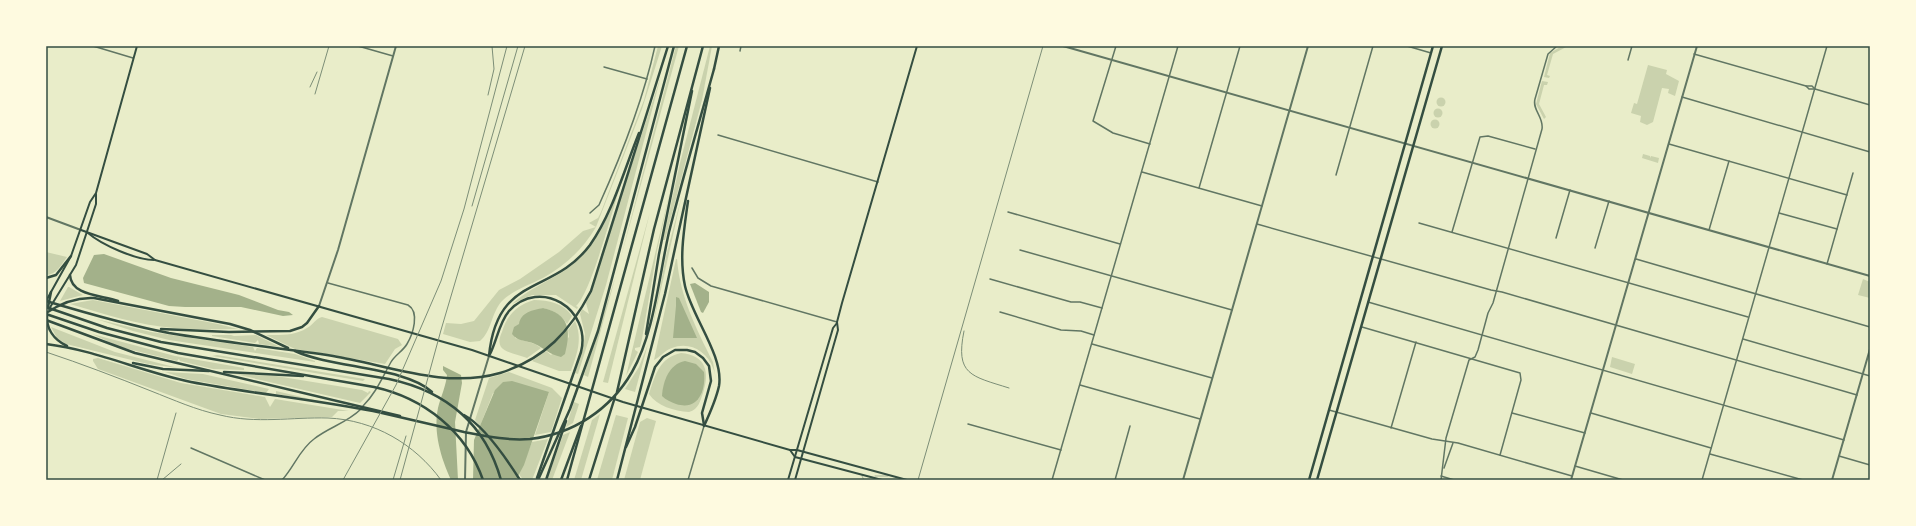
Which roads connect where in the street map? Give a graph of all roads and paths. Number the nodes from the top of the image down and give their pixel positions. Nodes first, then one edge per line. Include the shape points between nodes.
1 (93, 46) edge
2 (138, 46) edge
3 (358, 46) edge
4 (396, 46) edge
5 (655, 46) edge
6 (668, 46) edge
7 (674, 46) edge
8 (687, 46) edge
9 (703, 46) edge
10 (719, 46) edge
11 (741, 46) edge
12 (917, 46) edge
13 (1063, 46) edge
14 (1116, 46) edge
15 (1178, 46) edge
16 (1240, 46) edge
17 (1308, 46) edge
18 (1373, 46) edge
19 (1407, 46) edge
20 (1434, 46) edge
21 (1442, 46) edge
22 (1557, 46) edge
23 (1632, 46) edge
24 (1697, 46) edge
25 (1827, 46) edge
26 (740, 50) dead end
27 (1432, 53) junction
28 (1694, 54) junction
29 (393, 56) junction
30 (134, 58) junction
31 (1111, 60) junction
32 (1628, 60) dead end
33 (698, 65) junction
34 (604, 67) dead end
35 (714, 69) junction
36 (1169, 76) junction
37 (647, 79) junction
38 (1815, 89) junction
39 (1227, 93) junction
40 (1682, 97) junction
41 (1870, 105) edge
42 (647, 110) junction
43 (1289, 110) junction
44 (1350, 127) junction
45 (1802, 132) junction
46 (718, 135) dead end
47 (1406, 143) junction
48 (1150, 144) junction
49 (1668, 144) junction
50 (1413, 145) junction
51 (1535, 149) junction
52 (1870, 152) edge
53 (1728, 161) junction
54 (1472, 162) junction
55 (1142, 172) junction
56 (1853, 173) dead end
57 (1336, 175) dead end
58 (1527, 178) junction
59 (1789, 179) junction
60 (878, 182) junction
61 (690, 183) junction
62 (1199, 188) junction
63 (1570, 190) junction
64 (96, 193) junction
65 (1847, 195) junction
66 (1609, 201) junction
67 (1262, 206) junction
68 (1008, 212) dead end
69 (590, 213) dead end
70 (1649, 213) junction
71 (1779, 213) junction
72 (46, 217) edge
73 (1419, 223) dead end
74 (1256, 224) junction
75 (1837, 229) junction
76 (81, 230) junction
77 (1709, 230) junction
78 (1452, 232) junction
79 (88, 233) junction
80 (1556, 238) dead end
81 (1120, 244) junction
82 (1769, 247) junction
83 (1509, 248) junction
84 (1595, 248) dead end
85 (1020, 250) dead end
86 (71, 256) junction
87 (1373, 256) junction
88 (1380, 258) junction
89 (1636, 259) junction
90 (155, 260) junction
91 (1827, 264) junction
92 (692, 268) dead end
93 (70, 275) junction
94 (1112, 276) junction
95 (1870, 276) edge
96 (46, 278) edge
97 (990, 279) dead end
98 (328, 283) junction
99 (1629, 283) junction
100 (1497, 291) junction
101 (51, 292) junction
102 (1756, 294) junction
103 (55, 300) junction
104 (46, 301) edge
105 (1368, 302) junction
106 (124, 303) junction
107 (47, 306) edge
108 (319, 306) junction
109 (1102, 308) junction
110 (1232, 310) junction
111 (1000, 312) dead end
112 (46, 313) edge
113 (1749, 317) junction
114 (46, 320) edge
115 (837, 322) junction
116 (1617, 325) junction
117 (1361, 326) junction
118 (1870, 327) edge
119 (168, 331) junction
120 (1094, 335) junction
121 (1482, 335) junction
122 (1743, 339) junction
123 (644, 342) junction
124 (1416, 342) junction
125 (46, 344) edge
126 (1092, 344) junction
127 (71, 348) junction
128 (1870, 349) edge
129 (489, 356) junction
130 (1472, 358) junction
131 (122, 361) junction
132 (1736, 361) junction
133 (1604, 370) junction
134 (1863, 374) junction
135 (1870, 376) edge
136 (321, 377) junction
137 (1212, 378) junction
138 (1080, 384) junction
139 (435, 395) junction
140 (1857, 395) junction
141 (1724, 405) junction
142 (588, 408) junction
143 (570, 409) junction
144 (1329, 410) junction
145 (1336, 412) junction
146 (1512, 413) junction
147 (1591, 413) junction
148 (463, 415) junction
149 (1200, 419) junction
150 (420, 422) junction
151 (968, 424) dead end
152 (704, 426) junction
153 (1130, 426) dead end
154 (1391, 428) junction
155 (1585, 433) junction
156 (1844, 440) junction
157 (1445, 442) junction
158 (1454, 443) junction
159 (191, 448) dead end
160 (1711, 448) junction
161 (790, 450) junction
162 (797, 450) junction
163 (1061, 450) junction
164 (804, 452) junction
165 (1710, 453) junction
166 (622, 454) junction
167 (1500, 455) junction
168 (1839, 456) junction
169 (795, 457) junction
170 (801, 459) junction
171 (1870, 465) edge
172 (1575, 466) junction
173 (1443, 469) junction
174 (889, 475) junction
175 (862, 476) junction
176 (1441, 476) junction
177 (1572, 476) junction
178 (872, 479) edge
179 (265, 480) edge
180 (282, 480) edge
181 (465, 480) edge
182 (483, 480) edge
183 (501, 480) edge
184 (520, 480) edge
185 (537, 480) edge
186 (546, 480) edge
187 (561, 480) edge
188 (568, 480) edge
189 (589, 480) edge
190 (616, 480) edge
191 (688, 480) edge
192 (788, 480) edge
193 (795, 480) edge
194 (864, 480) edge
195 (882, 480) edge
196 (907, 480) edge
197 (1052, 480) edge
198 (1115, 480) edge
199 (1183, 480) edge
200 (1309, 480) edge
201 (1317, 480) edge
202 (1441, 480) edge
203 (1454, 480) edge
204 (1571, 480) edge
205 (1623, 480) edge
206 (1702, 480) edge
207 (1803, 480) edge
208 (1832, 480) edge

1 - 30 street
2 - 30 main road
3 - 29 street
4 - 29 street
5 - 37 street
6 - 42 main road
7 - 143 main road via 598,331
8 - 142 main road
9 - 33 main road
10 - 35 main road
11 - 26 street
12 - 60 main road
13 - 31 street
14 - 31 street
15 - 36 street
16 - 39 street
17 - 43 street
18 - 44 street
19 - 27 street
20 - 27 main road
21 - 50 main road
22 - 51 street via 1548,54 1534,103 1542,125
23 - 32 street
24 - 28 street
25 - 38 street
27 - 47 main road
28 - 38 street
28 - 40 street
29 - 98 street
30 - 64 main road
31 - 36 street
31 - 48 street via 1093,121 1113,133
33 - 123 main road via 659,254
33 - 189 main road via 654,229 619,385
34 - 37 street
35 - 61 main road
35 - 123 main road via 673,218
36 - 39 street
36 - 48 street
37 - 69 street via 611,178 599,205
38 - 41 street
38 - 45 street
39 - 43 street
39 - 62 street
40 - 45 street
40 - 49 street
42 - 119 main road via 591,291 586,300 573,322 550,346 536,356 500,373 472,378 441,378 334,357
42 - 129 main road via 611,205 589,245 558,273 531,286 508,302 498,319
43 - 44 street
43 - 67 street
44 - 47 street
44 - 57 street
45 - 52 street
45 - 59 street
46 - 60 street
47 - 50 street
47 - 87 main road
48 - 55 street
49 - 53 street
49 - 70 street
50 - 54 street
50 - 88 main road
51 - 54 street via 1482,136
51 - 58 street
53 - 59 street
53 - 77 street
54 - 58 street
54 - 78 street
55 - 62 street
55 - 81 street
56 - 65 street
58 - 63 street
58 - 83 street
59 - 65 street
59 - 71 street
60 - 115 main road
61 - 152 main road via 681,261 685,287 693,311 719,367 719,386
61 - 166 main road via 665,294
62 - 67 street
63 - 66 street
63 - 80 street
64 - 76 main road via 90,202
64 - 79 main road via 96,204
65 - 75 street
66 - 70 street
66 - 84 street
67 - 74 street
68 - 81 street
70 - 77 street
70 - 89 street
71 - 75 street
71 - 82 street
72 - 76 street
73 - 78 street
74 - 87 street
74 - 110 street
75 - 91 street
76 - 79 main road
76 - 86 main road
77 - 82 street
78 - 83 street
79 - 90 main road via 147,254
79 - 90 main road via 98,241 145,260
79 - 93 main road
81 - 94 street
82 - 91 street
82 - 102 street
83 - 99 street
83 - 100 street
85 - 94 street
86 - 96 main road via 56,275
86 - 101 main road
87 - 88 street
87 - 144 main road
88 - 100 street
88 - 105 main road
89 - 99 street
89 - 102 street
90 - 108 main road
91 - 95 street
92 - 115 street via 698,278 711,286
93 - 103 main road
93 - 106 main road via 72,285 77,289
94 - 109 street
94 - 110 street
97 - 109 street
98 - 108 street
98 - 180 street via 406,305 414,310 416,315 407,345 391,361 371,398 357,413 309,443
99 - 113 street
99 - 116 street
100 - 116 street
100 - 121 street
101 - 104 main road
101 - 107 main road
102 - 113 street
102 - 118 street
103 - 107 main road
103 - 112 main road
104 - 119 main road via 123,323
105 - 117 main road
105 - 121 street
106 - 112 main road via 83,298 60,304
106 - 139 main road via 230,324 250,330 303,355 410,380 429,388
107 - 112 main road
107 - 139 main road via 127,334 161,342 403,382
108 - 119 main road via 312,318 302,327 286,331
108 - 129 main road
109 - 120 street
110 - 137 street
111 - 120 street via 1061,330 1081,331
112 - 127 main road via 50,331 60,343
112 - 136 main road via 123,339 178,353
113 - 122 street
114 - 150 main road via 121,349 388,412
115 - 162 main road via 833,328
115 - 164 main road via 838,330
116 - 132 street
116 - 133 street
117 - 124 street
117 - 145 main road
120 - 126 street
121 - 130 street via 1475,357
121 - 133 street
122 - 132 street
122 - 134 street
123 - 150 main road via 628,378 607,405 578,425 561,432 527,439 508,439
124 - 130 street
124 - 154 street
125 - 127 main road
126 - 137 street
126 - 138 street
127 - 131 main road
128 - 134 street
129 - 152 main road via 623,402
129 - 181 street via 467,427
129 - 185 main road via 502,322 510,311 528,299 557,300 567,306 578,319 584,343
130 - 146 street via 1521,374
130 - 157 street via 1469,360
131 - 136 main road via 163,369
131 - 150 main road via 186,381 365,410
132 - 140 street
132 - 141 street
133 - 141 street
133 - 147 street
134 - 135 street
134 - 140 street
136 - 182 main road via 387,390 404,396 438,416 466,446
137 - 149 street
138 - 149 street
138 - 163 street
139 - 148 main road
140 - 156 street
141 - 156 street
141 - 160 street
142 - 187 main road
142 - 188 main road
143 - 185 main road
143 - 186 main road
144 - 145 street
144 - 200 main road
145 - 154 street
145 - 201 main road
146 - 155 street
146 - 167 street
147 - 155 street
147 - 160 street
148 - 183 main road via 486,445
148 - 184 main road via 470,418 490,439
149 - 199 street
151 - 163 street
152 - 161 main road
152 - 166 main road via 702,413 711,376 706,362 695,352 678,350 662,357 655,367
152 - 191 street
153 - 198 street
154 - 157 street
155 - 172 street
156 - 168 street
157 - 158 street
157 - 173 street
158 - 167 street
158 - 173 street
159 - 179 street
160 - 165 street
161 - 162 main road
161 - 169 main road
162 - 164 main road
162 - 169 main road
163 - 197 street
164 - 170 main road
164 - 174 main road
165 - 206 street
165 - 207 street
166 - 190 main road
167 - 177 street
168 - 171 street
168 - 208 street
169 - 170 main road
169 - 192 main road
170 - 175 main road
170 - 193 main road
172 - 177 street
172 - 205 street
173 - 176 street
174 - 178 lane via 875,476
174 - 196 main road
175 - 178 main road
175 - 194 lane
176 - 202 street
176 - 203 street
177 - 204 street
178 - 195 main road

